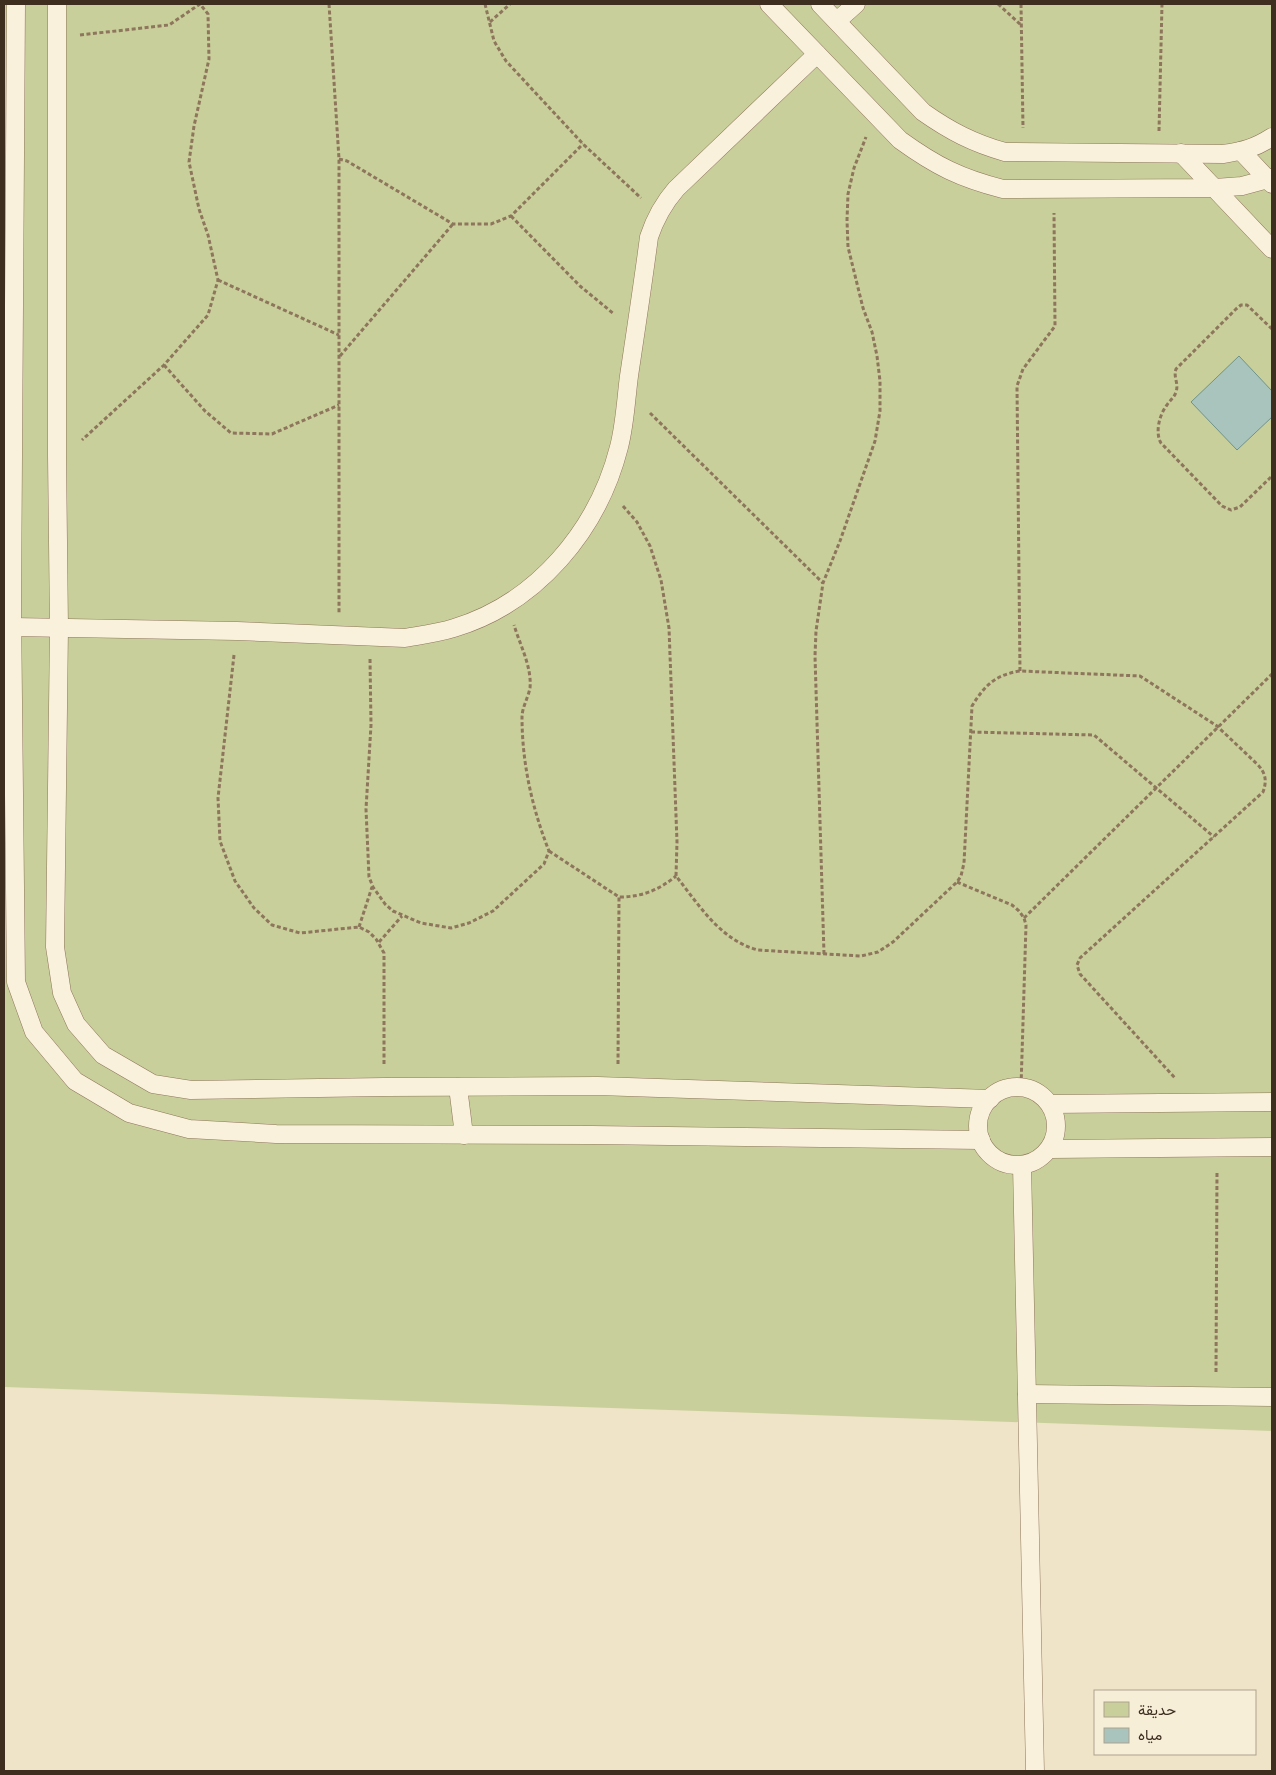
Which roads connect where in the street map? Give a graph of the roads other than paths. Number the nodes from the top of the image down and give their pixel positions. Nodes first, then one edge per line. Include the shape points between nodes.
1 (16, 4) edge
2 (57, 4) edge
3 (769, 4) edge
4 (820, 4) edge
5 (856, 4) edge
6 (837, 21) junction
7 (817, 54) junction
8 (1272, 137) edge
9 (1241, 151) junction
10 (1181, 153) junction
11 (1271, 181) edge
12 (1215, 188) junction
13 (1272, 249) edge
14 (13, 627) junction
15 (59, 628) junction
16 (458, 1087) junction
17 (990, 1098) junction
18 (1272, 1102) edge
19 (1050, 1104) junction
20 (464, 1135) junction
21 (981, 1140) junction
22 (1272, 1147) edge
23 (1050, 1149) junction
24 (1022, 1165) junction
25 (1027, 1394) junction
26 (1272, 1397) edge
27 (1036, 1771) edge

1 - 14 lane
2 - 15 lane
3 - 7 lane
4 - 6 lane
5 - 6 lane
6 - 10 lane via 923,112 964,138 984,146 1005,152
7 - 12 lane via 900,140 925,158 975,182 1004,189
7 - 15 lane via 676,189 658,214 649,237 619,446 606,488 580,536 536,584 483,617 454,628 405,638
8 - 9 lane via 1257,147
9 - 10 lane
9 - 11 lane
10 - 12 lane
11 - 12 lane
12 - 13 lane
14 - 15 lane
14 - 20 lane via 16,982 34,1032 75,1081 129,1113 189,1129 276,1134
15 - 16 lane via 54,946 62,994 76,1024 103,1055 153,1084 191,1090
16 - 17 lane via 617,1087
16 - 20 lane
17 - 19 lane via 1010,1088 1021,1087 1032,1090
17 - 21 lane via 978,1122
18 - 19 lane
19 - 23 lane via 1056,1127
20 - 21 lane
21 - 24 lane via 997,1160
22 - 23 lane
23 - 24 lane via 1038,1160
24 - 25 lane
25 - 26 lane
25 - 27 lane

